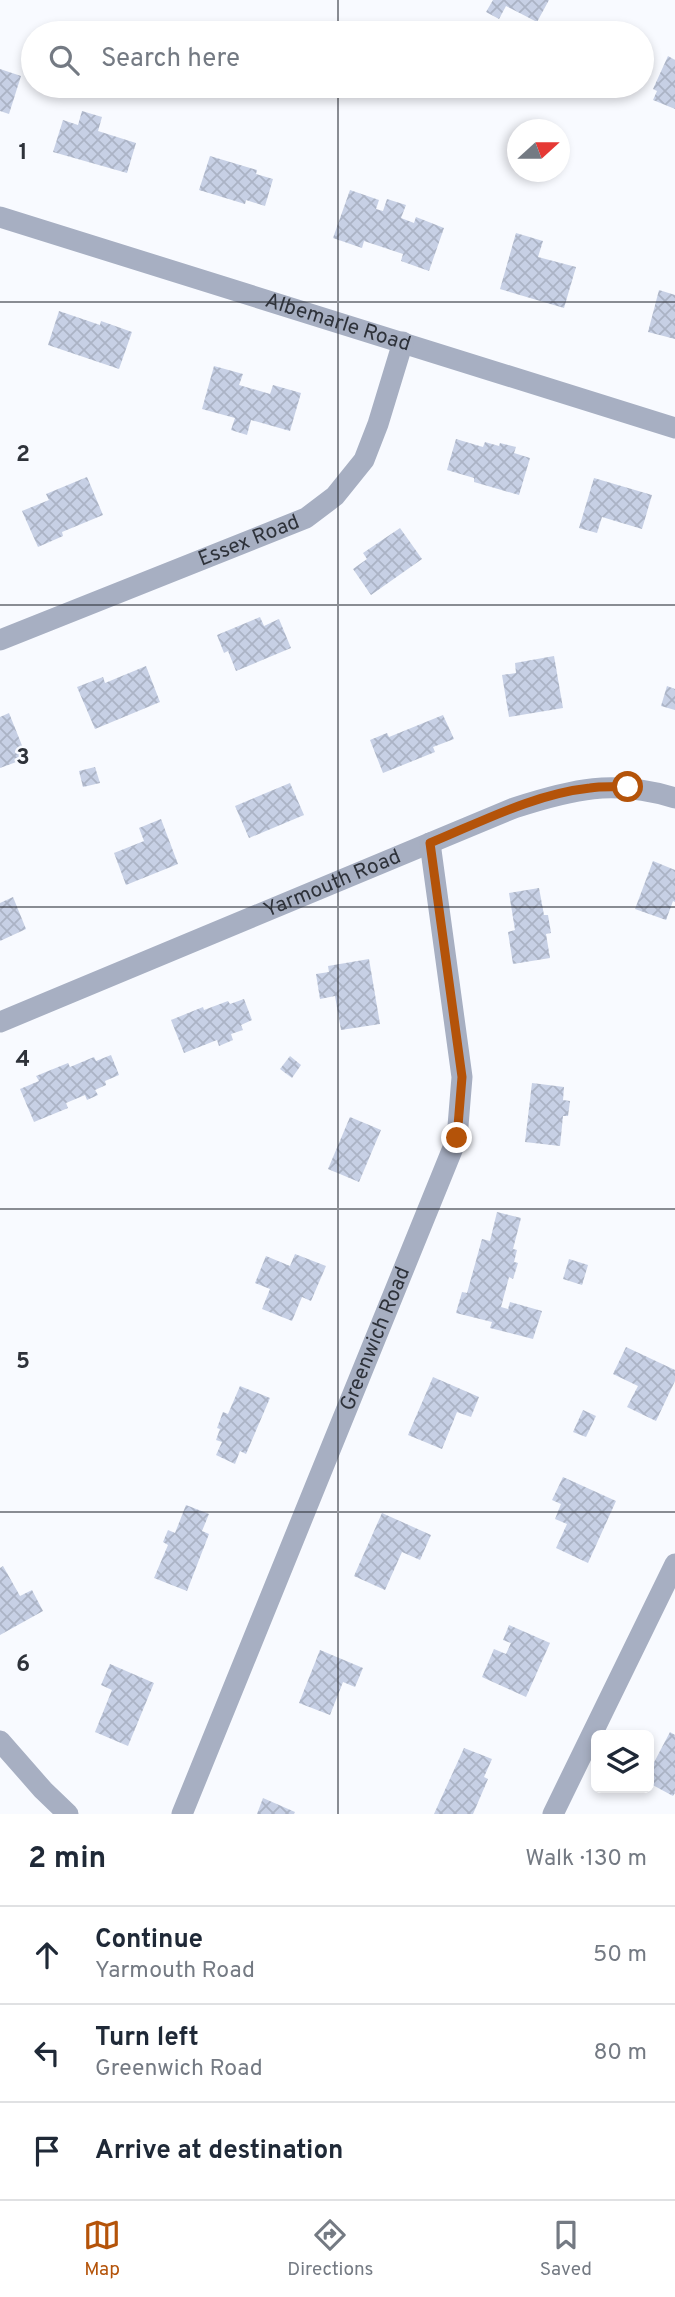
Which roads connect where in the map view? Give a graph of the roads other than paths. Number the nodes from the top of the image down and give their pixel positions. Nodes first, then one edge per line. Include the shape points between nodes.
1 (0, 217) edge
2 (403, 342) junction
3 (675, 428) edge
4 (0, 640) edge
5 (675, 798) edge
6 (430, 843) junction
7 (0, 1022) edge
8 (675, 1564) edge
9 (0, 1741) edge
10 (68, 1814) edge
11 (182, 1814) edge
12 (553, 1814) edge

1 - 2 street, Albemarle Road
2 - 3 street, Albemarle Road
2 - 4 street, Essex Road via 364,460 335,496 306,518
5 - 6 street, Yarmouth Road via 628,787 589,788 513,808
6 - 7 street, Yarmouth Road
6 - 11 street, Greenwich Road via 462,1077 457,1138
8 - 12 street
9 - 10 street

